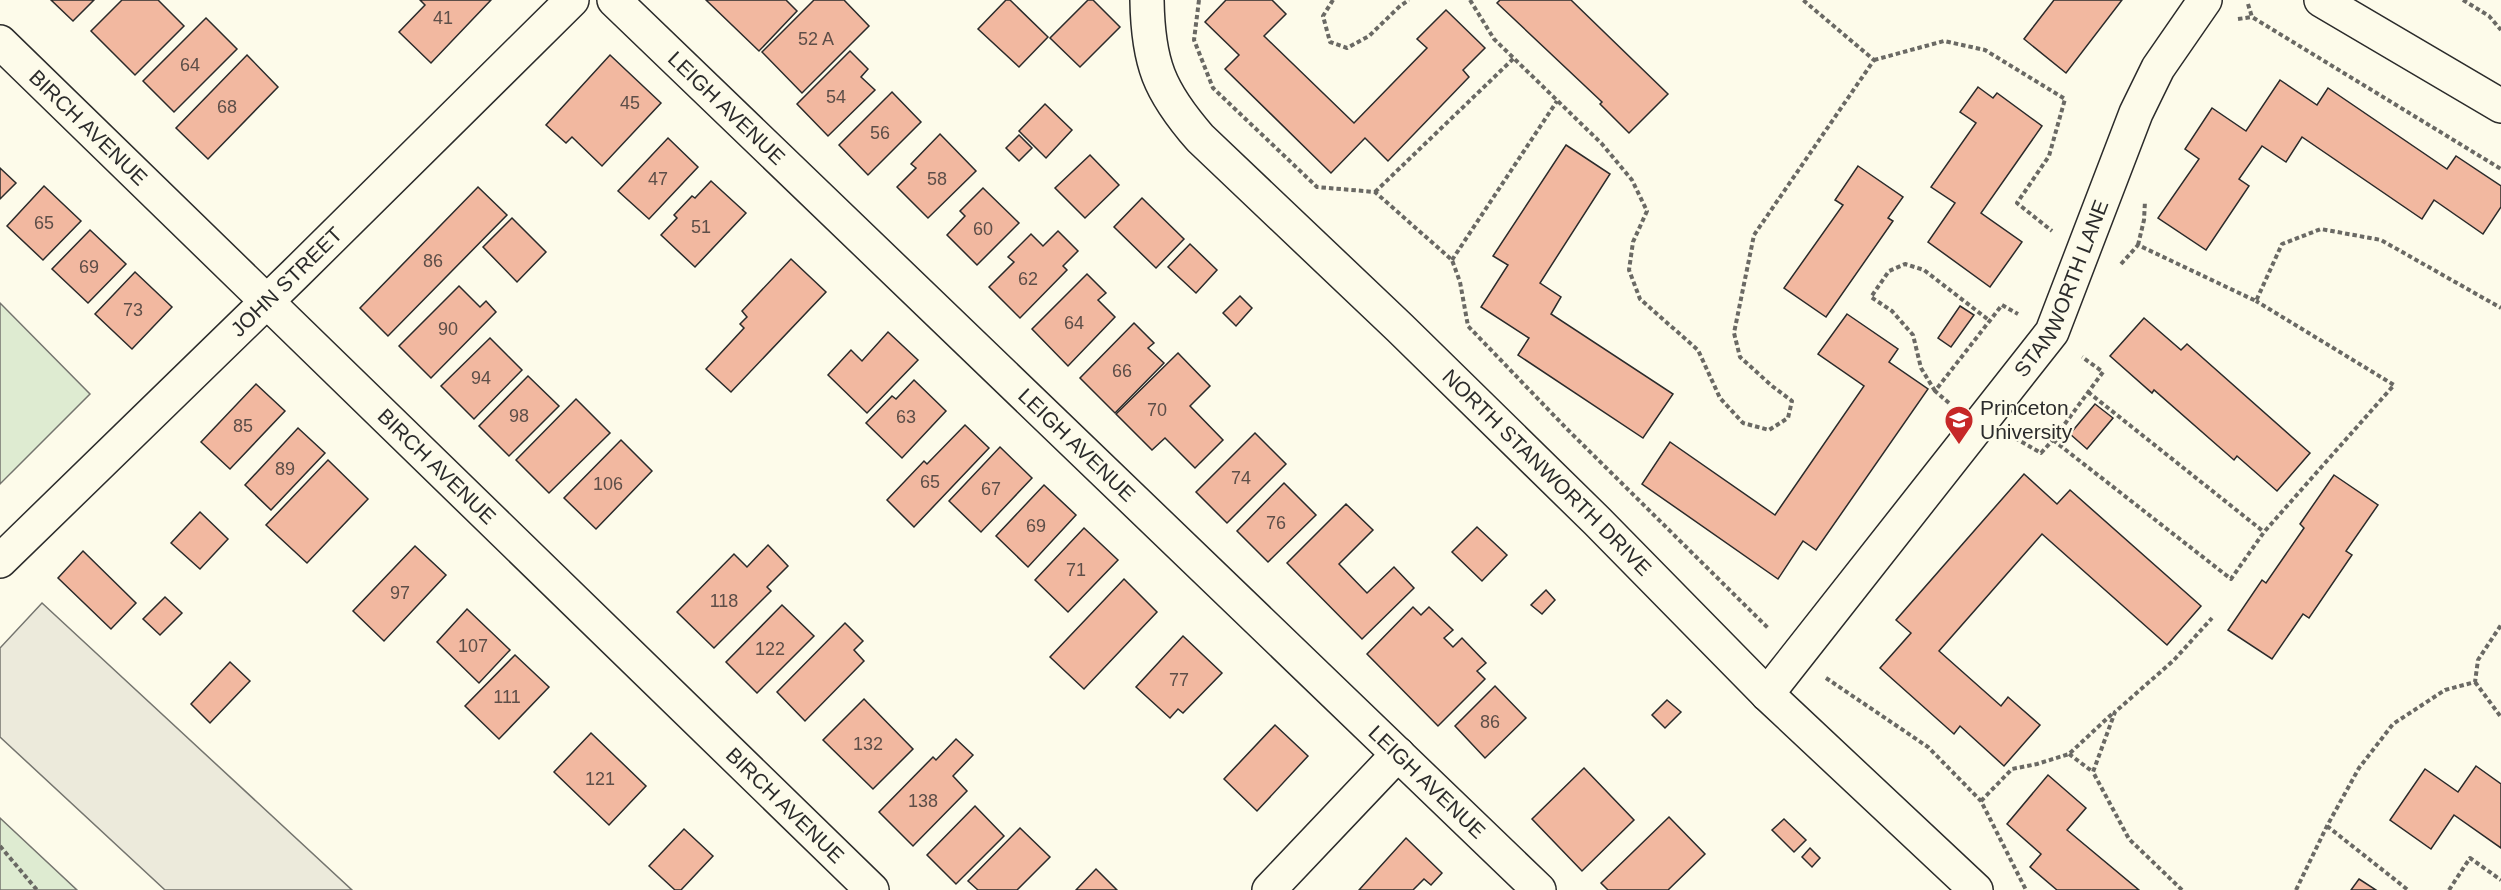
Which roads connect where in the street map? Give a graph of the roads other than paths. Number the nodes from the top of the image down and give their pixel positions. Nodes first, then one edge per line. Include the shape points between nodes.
1 (572, 0) edge
2 (614, 0) edge
3 (1147, 0) edge
4 (2205, 0) edge
5 (2321, 0) edge
6 (0, 42) edge
7 (2501, 106) edge
8 (267, 301) junction
9 (0, 561) edge
10 (1767, 694) junction
11 (1398, 754) junction
12 (872, 890) edge
13 (1269, 890) edge
14 (1539, 890) edge
15 (1976, 890) edge

1 - 8 street, JOHN STREET
2 - 11 street, LEIGH AVENUE
3 - 10 street, NORTH STANWORTH DRIVE via 1147,36 1156,73 1175,110 1200,138 1597,521
4 - 10 street, STANWORTH LANE via 2158,68 2136,113 2052,332
5 - 7 street
6 - 8 street, BIRCH AVENUE
8 - 9 street, JOHN STREET
8 - 12 street, BIRCH AVENUE
10 - 15 street, NORTH STANWORTH DRIVE
11 - 13 street
11 - 14 street, LEIGH AVENUE

